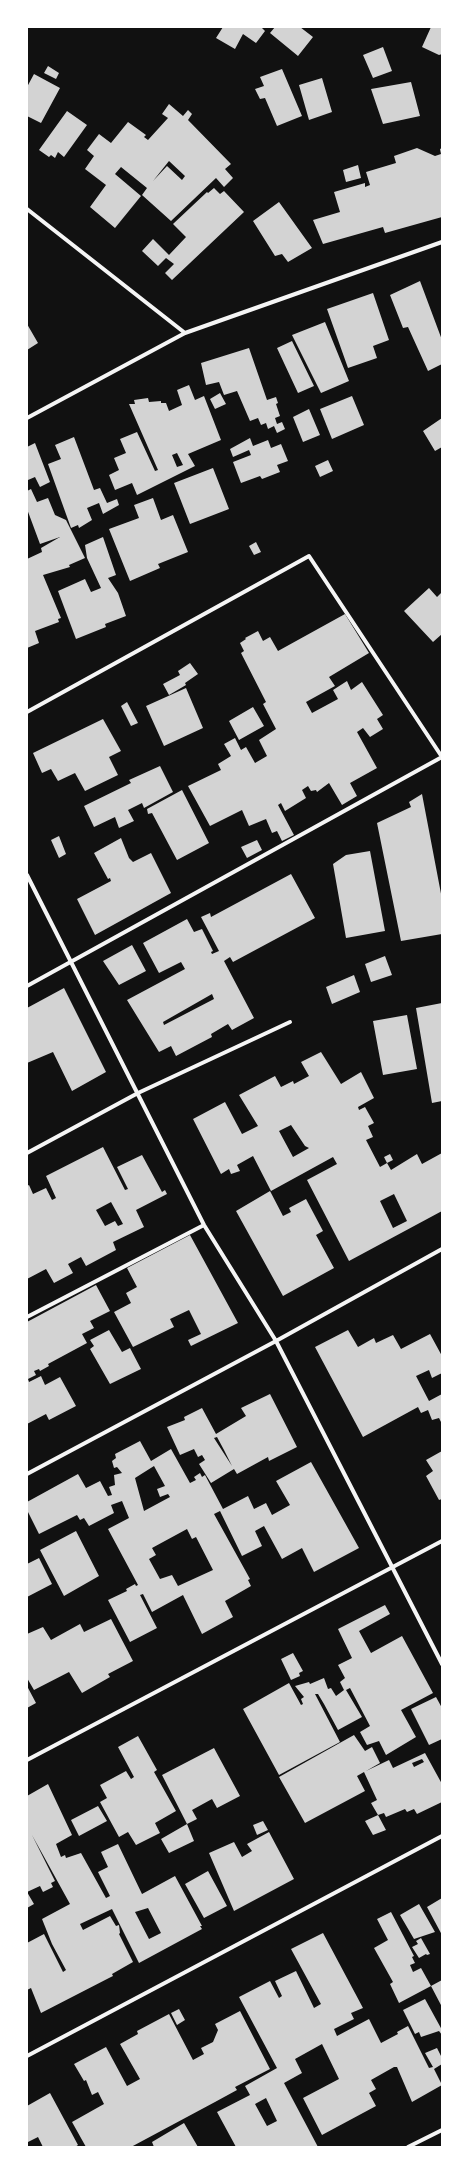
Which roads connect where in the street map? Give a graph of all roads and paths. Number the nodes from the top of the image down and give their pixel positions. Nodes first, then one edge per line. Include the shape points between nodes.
1 (27, 209) edge
2 (442, 242) edge
3 (185, 333) junction
4 (27, 418) edge
5 (27, 712) edge
6 (442, 757) edge
7 (27, 875) edge
8 (71, 963) junction
9 (27, 986) edge
10 (290, 1022) dead end
11 (138, 1093) junction
12 (27, 1153) edge
13 (204, 1225) junction
14 (442, 1249) edge
15 (27, 1316) edge
16 (276, 1341) junction
17 (27, 1474) edge
18 (442, 1541) edge
19 (391, 1567) junction
20 (442, 1664) edge
21 (27, 1760) edge
22 (442, 1836) edge
23 (27, 2056) edge
24 (442, 2130) edge
25 (408, 2147) edge

1 - 3 street
2 - 3 street
3 - 4 street
5 - 6 street via 309,556
6 - 8 street
7 - 8 street
8 - 9 street
8 - 11 street
10 - 11 street
11 - 12 street
11 - 13 street
13 - 15 street
13 - 16 street
14 - 16 street
16 - 17 street
16 - 19 street
18 - 19 street
19 - 20 street
19 - 21 street
22 - 23 street
24 - 25 street

